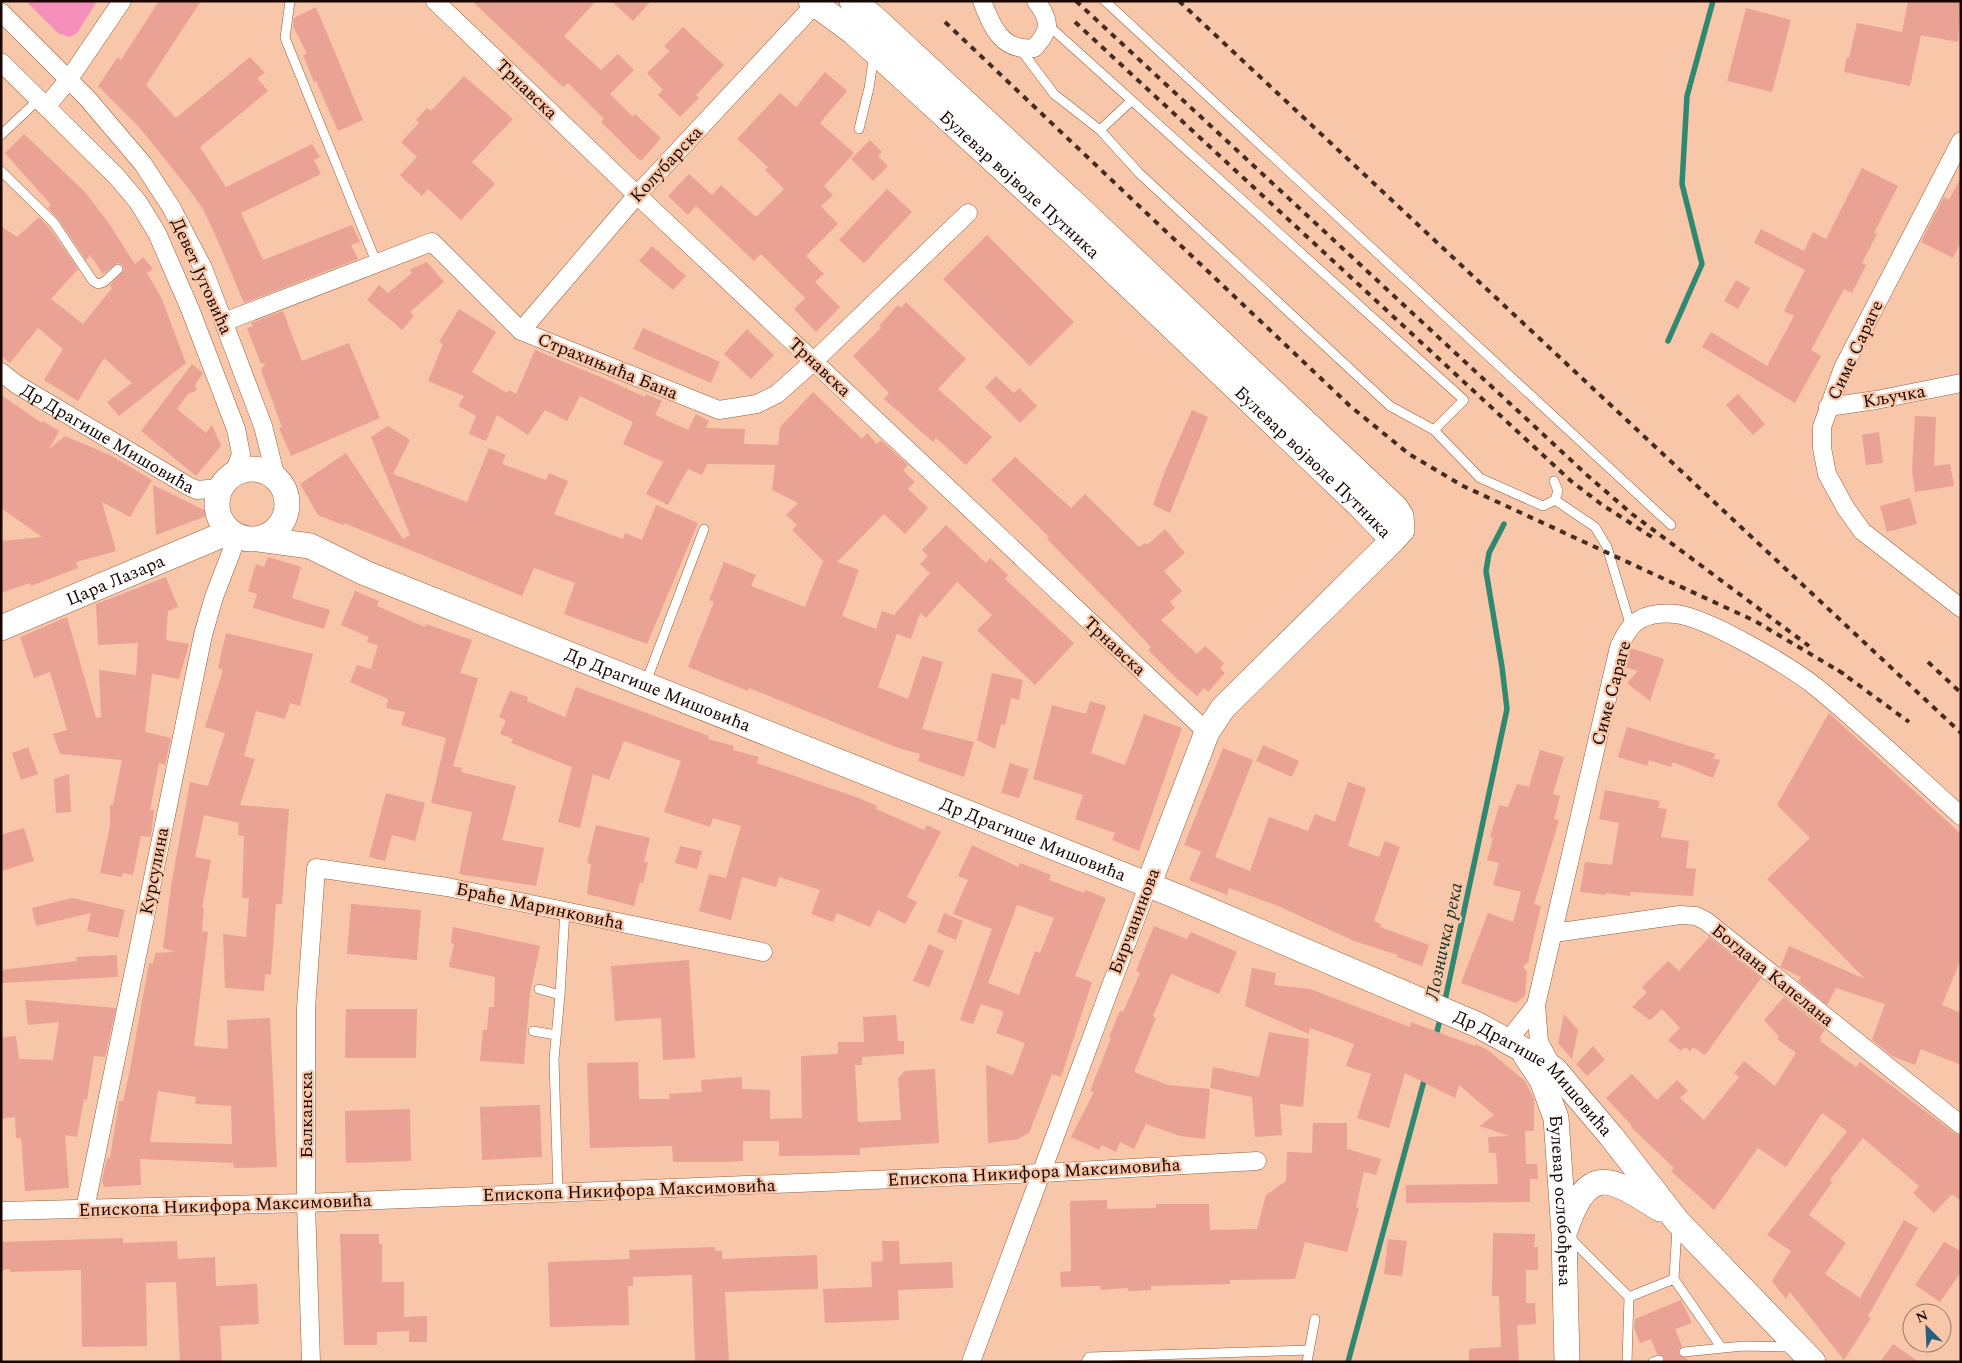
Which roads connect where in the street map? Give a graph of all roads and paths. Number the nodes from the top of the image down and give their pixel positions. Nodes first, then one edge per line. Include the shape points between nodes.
1 (122, 1) edge
2 (290, 1) edge
3 (436, 1) edge
4 (852, 1) edge
5 (982, 1) edge
6 (1036, 1) edge
7 (1105, 1) edge
8 (815, 2) edge
9 (1, 12) edge
10 (1048, 25) junction
11 (1021, 50) junction
12 (874, 52) junction
13 (1, 62) edge
14 (69, 79) junction
15 (1131, 101) junction
16 (43, 103) junction
17 (859, 129) dead end
18 (1100, 130) junction
19 (1, 135) edge
20 (1961, 141) edge
21 (1, 171) edge
22 (637, 195) junction
23 (968, 212) dead end
24 (377, 264) junction
25 (118, 269) dead end
26 (224, 322) junction
27 (521, 331) junction
28 (814, 361) junction
29 (1, 372) edge
30 (1961, 383) edge
31 (1828, 407) junction
32 (1434, 430) junction
33 (276, 478) junction
34 (227, 481) junction
35 (1554, 481) dead end
36 (1555, 500) junction
37 (287, 507) junction
38 (1671, 525) dead end
39 (704, 529) dead end
40 (241, 536) junction
41 (1393, 540) junction
42 (310, 546) junction
43 (1961, 608) edge
44 (1630, 627) junction
45 (1, 628) edge
46 (645, 685) junction
47 (1207, 732) junction
48 (1961, 816) edge
49 (316, 868) joint
50 (1148, 886) junction
51 (565, 911) junction
52 (1554, 933) junction
53 (763, 952) dead end
54 (539, 989) dead end
55 (560, 995) junction
56 (1536, 1005) junction
57 (533, 1031) dead end
58 (556, 1035) junction
59 (1514, 1046) junction
60 (1555, 1070) junction
61 (1961, 1125) edge
62 (1257, 1161) dead end
63 (1042, 1173) junction
64 (558, 1192) junction
65 (306, 1203) junction
66 (85, 1210) junction
67 (1, 1211) edge
68 (1676, 1220) junction
69 (1564, 1233) junction
70 (1674, 1279) junction
71 (1629, 1297) junction
72 (1315, 1319) dead end
73 (1721, 1347) junction
74 (1309, 1350) junction
75 (1684, 1352) dead end
76 (1805, 1356) edge
77 (311, 1362) edge
78 (971, 1362) edge
79 (1086, 1362) edge
80 (1307, 1362) edge
81 (1567, 1362) edge
82 (1627, 1362) edge

1 - 14 street
2 - 24 lane via 285,38
3 - 22 street, Трнавска
4 - 41 main road, Булевар војводе Путника via 1077,206 1396,508 1401,516 1402,530
5 - 11 street via 996,31 1007,44
6 - 10 street
7 - 38 lane
8 - 12 main road, Булевар војводе Путника
8 - 22 street, Колубарска
9 - 14 street, Девет Југовића
10 - 11 street via 1045,37 1034,48
10 - 15 lane
11 - 18 lane via 1054,94
12 - 17 lane
12 - 41 main road, Булевар војводе Путника via 1083,242
13 - 16 street, Девет Југовића
14 - 16 street
14 - 26 street, Девет Југовића via 143,164 171,206 203,268
15 - 18 lane
15 - 32 lane via 1464,400
16 - 19 lane
16 - 34 street, Девет Југовића via 138,202 166,248 236,429 241,454
18 - 32 lane via 1139,173 1390,406
20 - 31 street, Симе Сараге via 1843,368
21 - 25 lane via 54,223 93,281 98,284 104,282
22 - 27 street, Колубарска
22 - 28 street, Трнавска
23 - 28 street, Страхињића Бана
24 - 26 street, Страхињића Бана
24 - 27 street, Страхињића Бана via 432,242
26 - 33 street, Девет Југовића via 263,426
27 - 28 street, Страхињића Бана via 719,410 757,404 777,394
28 - 47 street, Трнавска
29 - 34 street, Др Драгише Мишовића via 188,486 197,490
30 - 31 street, Кључка
31 - 43 street, Симе Сараге via 1822,427 1822,448 1827,474 1844,507 1875,543
32 - 36 lane via 1480,478 1544,506
33 - 34 main road via 256,469
33 - 37 main road via 285,492
34 - 40 main road via 216,500 216,512 221,523
35 - 36 lane via 1558,491
36 - 44 lane via 1594,527 1607,546
37 - 40 main road via 278,528 270,535
37 - 42 main road, Др Драгише Мишовића via 291,520
39 - 46 lane
40 - 42 main road, Др Драгише Мишовића
40 - 45 main road, Цара Лазара
40 - 66 street, Курсулина via 214,597 203,635
41 - 47 main road, Бирчанинова via 1224,708
42 - 46 main road, Др Драгише Мишовића via 365,573
44 - 48 street, Симе Сараге via 1649,616 1677,614 1768,655 1815,686
44 - 52 street, Симе Сараге via 1619,648
46 - 50 main road, Др Драгише Мишовића
47 - 50 main road, Бирчанинова
49 - 51 street, Браће Маринковића via 448,887
49 - 65 street, Балканска via 306,1008
50 - 59 main road, Др Драгише Мишовића via 1443,1010
50 - 63 street, Бирчанинова
51 - 53 street, Браће Маринковића
51 - 55 lane
52 - 56 street, Симе Сараге
52 - 61 street, Богдана Капелана via 1680,915 1696,916
54 - 55 lane
55 - 58 lane
56 - 59 street, Симе Сараге
56 - 60 street, Симе Сараге via 1539,1042
57 - 58 lane
58 - 64 lane
59 - 60 main road, Др Драгише Мишовића
59 - 69 main road, Булевар ослобођења via 1542,1080 1556,1118
60 - 68 main road, Др Драгише Мишовића
62 - 63 street, Епископа Никифора Максимовића
63 - 64 street, Епископа Никифора Максимовића
63 - 78 street, Бирчанинова
64 - 65 street, Епископа Никифора Максимовића
65 - 66 street, Епископа Никифора Максимовића
65 - 77 street, Балканска
66 - 67 street, Епископа Никифора Максимовића
68 - 69 main road via 1615,1183 1598,1182 1584,1190 1575,1203
68 - 70 lane
68 - 76 main road, Др Драгише Мишовића
69 - 71 lane
69 - 81 main road, Булевар ослобођења
70 - 71 lane
70 - 73 lane
71 - 82 lane
72 - 74 lane
73 - 75 lane
73 - 76 lane
74 - 79 lane via 1089,1357
74 - 80 lane

